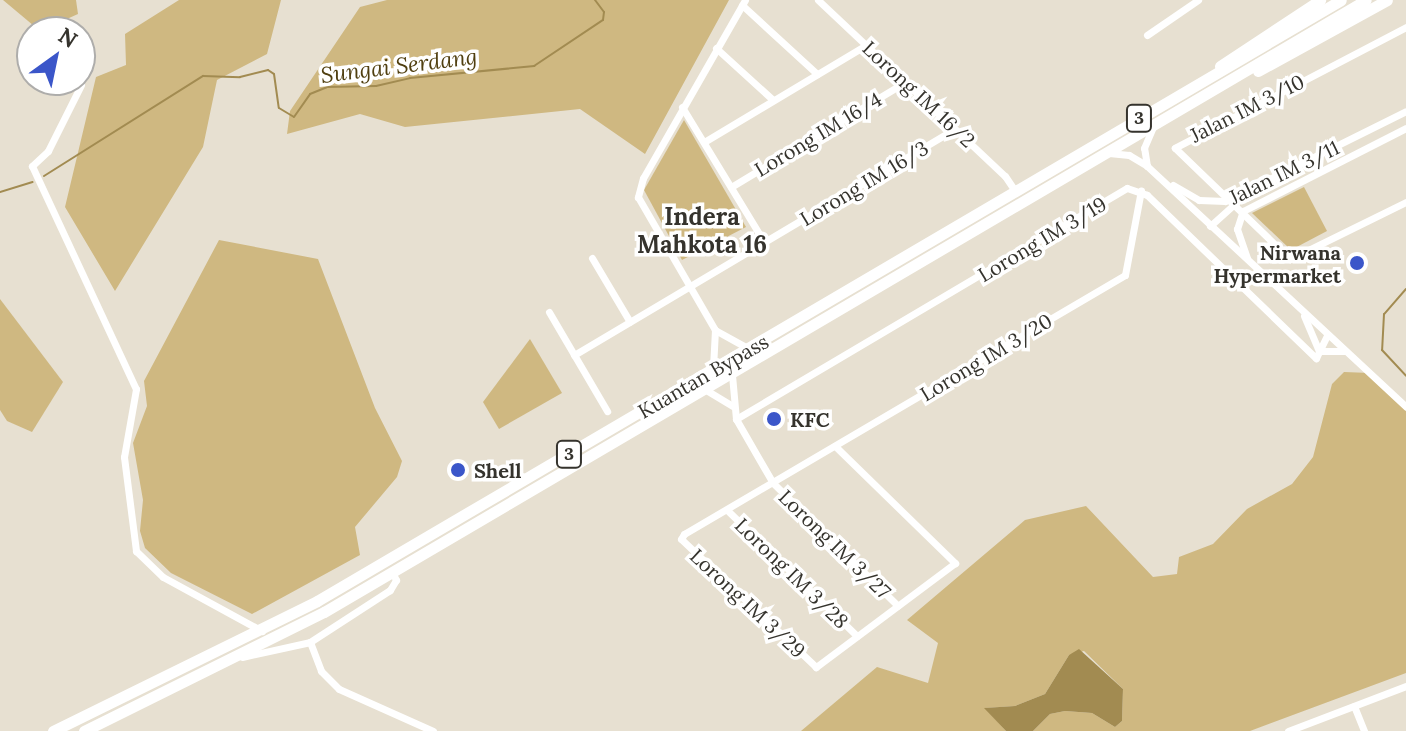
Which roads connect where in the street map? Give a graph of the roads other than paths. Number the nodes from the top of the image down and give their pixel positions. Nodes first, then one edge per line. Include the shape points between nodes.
1 (818, 0) edge
2 (1198, 0) edge
3 (1320, 0) edge
4 (1341, 0) edge
5 (1366, 0) edge
6 (1387, 0) edge
7 (743, 2) edge
8 (1406, 27) edge
9 (1147, 35) dead end
10 (866, 45) junction
11 (716, 48) junction
12 (817, 74) junction
13 (1205, 80) junction
14 (905, 82) junction
15 (1228, 83) junction
16 (76, 96) edge
17 (773, 100) junction
18 (682, 107) junction
19 (1406, 111) edge
20 (1384, 122) junction
21 (1154, 125) junction
22 (1406, 128) edge
23 (955, 129) junction
24 (1390, 136) junction
25 (704, 142) junction
26 (1103, 154) junction
27 (1147, 166) junction
28 (1160, 178) junction
29 (731, 187) junction
30 (1141, 190) junction
31 (1015, 191) junction
32 (1406, 202) edge
33 (1228, 204) junction
34 (1240, 215) junction
35 (1210, 226) junction
36 (764, 242) junction
37 (592, 258) dead end
38 (1257, 271) junction
39 (690, 287) junction
40 (549, 312) dead end
41 (1301, 312) junction
42 (630, 322) junction
43 (715, 330) junction
44 (1327, 335) junction
45 (749, 349) junction
46 (1346, 351) junction
47 (1318, 354) junction
48 (574, 355) junction
49 (713, 370) junction
50 (732, 375) junction
51 (706, 390) junction
52 (733, 406) junction
53 (1406, 407) edge
54 (607, 411) dead end
55 (736, 419) junction
56 (835, 446) junction
57 (773, 483) junction
58 (727, 510) junction
59 (681, 539) joint
60 (392, 572) junction
61 (898, 606) junction
62 (263, 631) junction
63 (857, 636) junction
64 (310, 642) junction
65 (242, 657) junction
66 (1406, 686) edge
67 (1354, 706) junction
68 (1293, 730) edge
69 (53, 731) edge
70 (84, 731) edge
71 (433, 731) edge
72 (1364, 731) edge

1 - 10 street, Lorong IM 16/2
2 - 9 street
3 - 13 highway via 1236,51
4 - 13 highway, Kuantan Bypass / 3
5 - 15 highway, Kuantan Bypass / 3
6 - 15 highway via 1274,65
7 - 11 street
7 - 12 street
8 - 33 street, Jalan IM 3/10 via 1178,143 1176,155
10 - 12 street
10 - 14 street, Lorong IM 16/2
11 - 17 street
11 - 18 street
12 - 17 street
13 - 31 highway, Kuantan Bypass / 3
14 - 23 street, Lorong IM 16/2
14 - 29 street, Lorong IM 16/4
15 - 21 highway, Kuantan Bypass / 3
16 - 62 street via 53,144 32,166 136,389 124,457 136,551 163,577
17 - 25 street
18 - 25 street
18 - 39 street via 638,197
19 - 20 street, Jalan IM 3/11
20 - 24 street
20 - 33 street, Jalan IM 3/11
21 - 26 highway, Kuantan Bypass / 3
21 - 27 street via 1144,148
22 - 24 street, Jalan IM 3/11
23 - 31 street, Lorong IM 16/2
23 - 36 street, Lorong IM 16/3
24 - 34 street, Jalan IM 3/11
25 - 29 street
26 - 27 street via 1129,155
26 - 50 highway, Kuantan Bypass / 3
27 - 28 street
28 - 33 street, Jalan IM 3/11 via 1199,200
28 - 35 street
29 - 36 street
30 - 47 street
30 - 55 street, Lorong IM 3/19 via 1127,188
30 - 56 street, Lorong IM 3/20 via 1125,275
31 - 45 highway, Kuantan Bypass / 3
32 - 34 street, Jalan IM 3/10 via 1290,259
33 - 34 street, Jalan IM 3/10
33 - 35 street
34 - 38 street, Jalan IM 3/11 via 1239,239
35 - 38 street
36 - 39 street, Lorong IM 16/3
37 - 42 street
38 - 41 street
39 - 42 street, Lorong IM 16/3
39 - 43 street
40 - 48 street
41 - 44 street
41 - 47 street
42 - 48 street, Lorong IM 16/3
43 - 45 street
43 - 49 street
44 - 46 street
44 - 47 street
45 - 49 highway, Kuantan Bypass / 3
46 - 47 street
46 - 53 street
48 - 54 street
49 - 62 highway, Kuantan Bypass / 3
50 - 51 highway, Kuantan Bypass / 3
50 - 52 street, Lorong IM 3/27
51 - 52 street
51 - 60 highway, Kuantan Bypass / 3
52 - 55 street, Lorong IM 3/27
55 - 57 street, Lorong IM 3/27
56 - 57 street, Lorong IM 3/20
56 - 61 street via 955,563
57 - 58 street, Lorong IM 3/20
57 - 61 street, Lorong IM 3/27
58 - 59 street, Lorong IM 3/20
58 - 63 street, Lorong IM 3/28
59 - 63 street, Lorong IM 3/29 via 816,667
60 - 64 street via 396,580 390,590
60 - 65 highway, Kuantan Bypass / 3
61 - 63 street
62 - 69 highway, Kuantan Bypass / 3
64 - 65 street
64 - 71 street via 321,671 339,689
65 - 70 highway, Kuantan Bypass / 3
66 - 67 street
67 - 68 street
67 - 72 street

